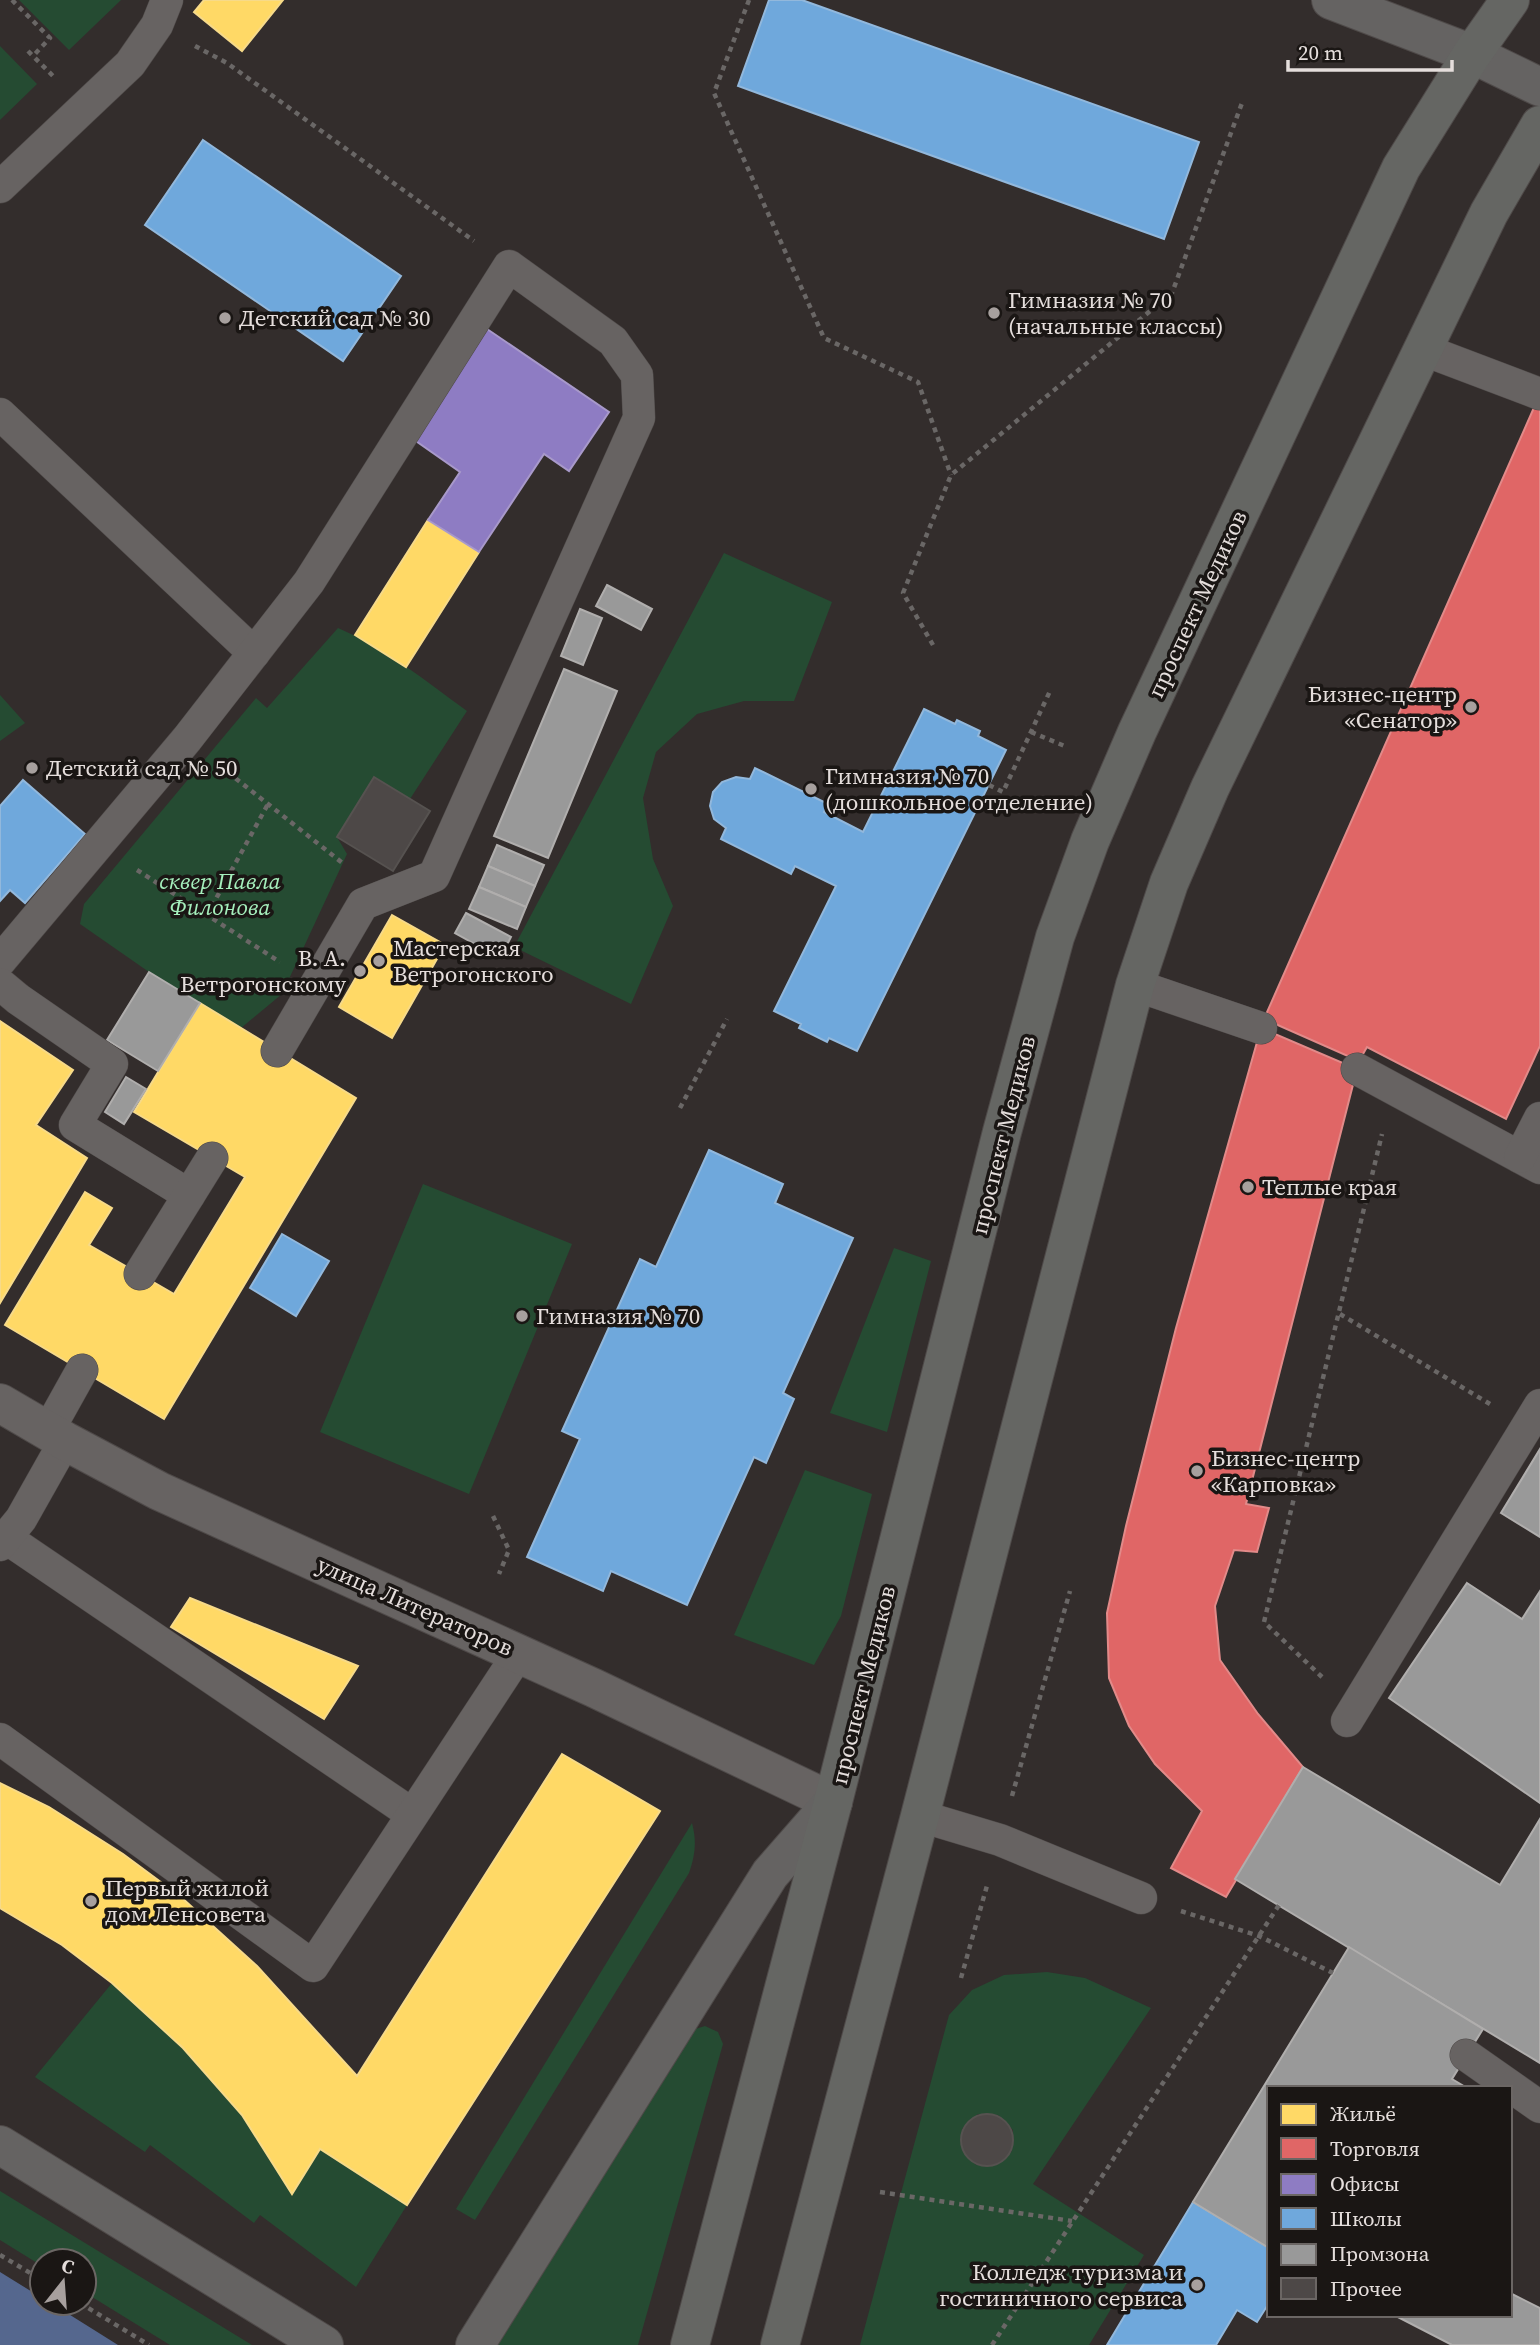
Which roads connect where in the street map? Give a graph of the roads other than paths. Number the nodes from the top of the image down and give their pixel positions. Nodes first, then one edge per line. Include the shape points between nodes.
1 (1331, 0) edge
2 (1510, 0) edge
3 (162, 12) edge
4 (1472, 54) junction
5 (1540, 87) edge
6 (1540, 125) edge
7 (0, 187) edge
8 (1424, 350) junction
9 (1540, 394) edge
10 (0, 414) edge
11 (254, 653) junction
12 (0, 961) edge
13 (0, 984) edge
14 (1135, 985) junction
15 (1261, 1028) dead end
16 (277, 1051) dead end
17 (1357, 1069) dead end
18 (1540, 1118) edge
19 (212, 1158) dead end
20 (1530, 1163) edge
21 (189, 1195) junction
22 (140, 1274) dead end
23 (82, 1370) dead end
24 (0, 1402) edge
25 (1533, 1416) edge
26 (57, 1436) junction
27 (3, 1541) edge
28 (519, 1653) junction
29 (1351, 1715) road end
30 (0, 1739) edge
31 (833, 1802) junction
32 (412, 1814) junction
33 (920, 1816) junction
34 (1141, 1898) road end
35 (1466, 2055) dead end
36 (1509, 2086) edge
37 (1512, 2088) edge
38 (1540, 2108) edge
39 (0, 2145) edge
40 (324, 2345) edge
41 (475, 2345) edge
42 (690, 2345) edge
43 (779, 2345) edge

1 - 4 street
2 - 4 main road, проспект Медиков
3 - 7 lane via 130,64
4 - 5 street
4 - 31 main road, проспект Медиков via 1401,168 1137,732 1068,901 1002,1132
6 - 8 main road via 1489,213
8 - 9 lane
8 - 14 main road via 1210,788 1169,883
10 - 11 lane
11 - 12 lane
11 - 16 lane via 309,582 509,266 613,341 637,375 639,418 434,876 363,904
13 - 21 lane via 112,1065 75,1125
14 - 15 lane
14 - 33 main road
17 - 20 lane
18 - 20 lane
19 - 21 lane
21 - 22 lane
23 - 26 lane
24 - 26 street, улица Литераторов
25 - 29 lane
26 - 27 lane via 22,1518
26 - 28 street, улица Литераторов via 159,1491
27 - 32 lane
28 - 31 street, улица Литераторов
28 - 32 lane
30 - 32 lane via 313,1966
31 - 41 street via 770,1874
31 - 42 main road, проспект Медиков
33 - 34 lane via 1000,1840
33 - 43 main road
35 - 36 lane
37 - 38 lane
39 - 40 street

